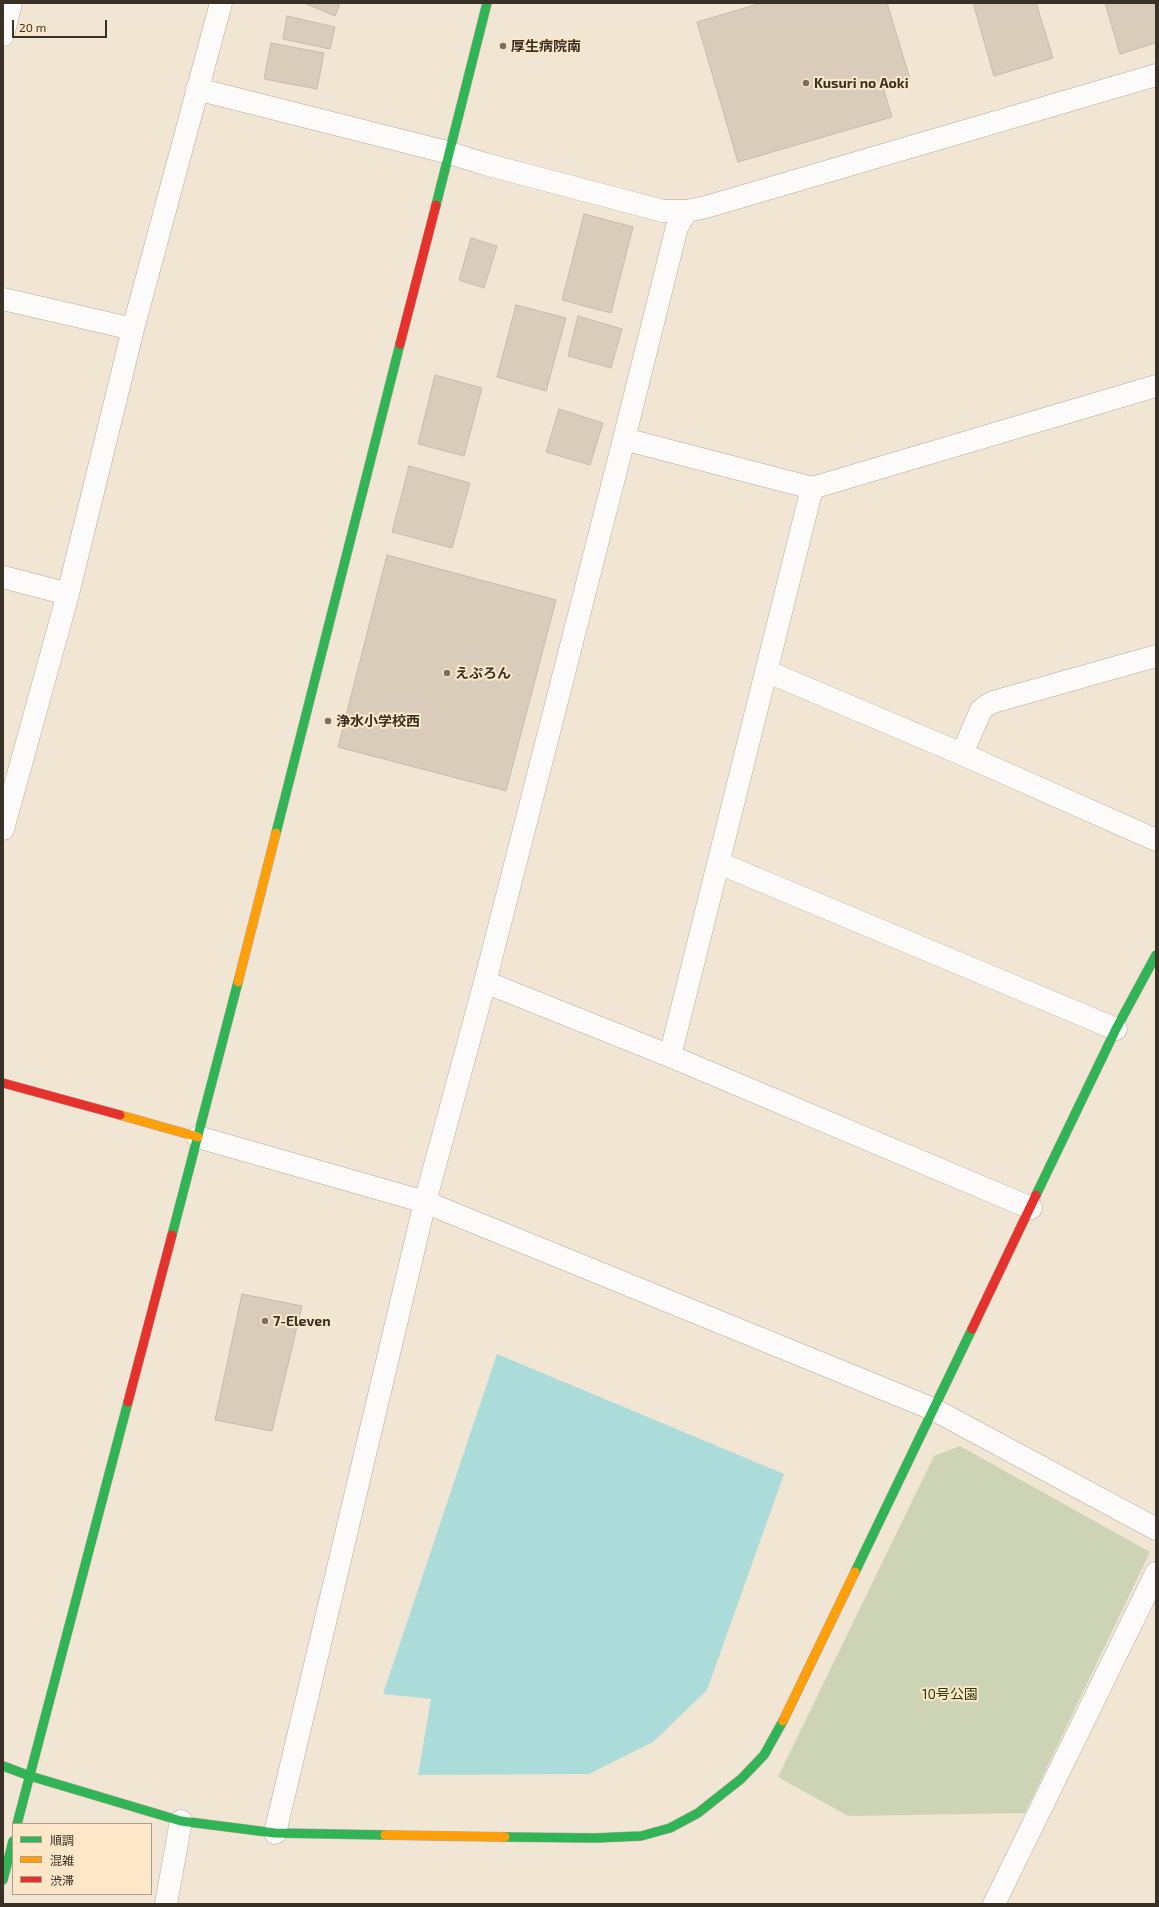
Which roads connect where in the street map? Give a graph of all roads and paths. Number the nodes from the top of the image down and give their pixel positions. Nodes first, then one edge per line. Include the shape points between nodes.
1 (11, 3) edge
2 (221, 3) edge
3 (487, 3) edge
4 (3, 35) edge
5 (1156, 75) edge
6 (197, 89) junction
7 (450, 153) junction
8 (687, 211) junction
9 (3, 299) edge
10 (133, 329) junction
11 (1156, 386) edge
12 (624, 439) junction
13 (812, 488) junction
14 (3, 577) edge
15 (68, 594) junction
16 (1156, 656) edge
17 (766, 671) junction
18 (962, 754) junction
19 (3, 829) edge
20 (1156, 840) edge
21 (719, 863) junction
22 (1156, 955) edge
23 (485, 982) junction
24 (1116, 1029) junction
25 (670, 1056) junction
26 (3, 1083) edge
27 (198, 1137) junction
28 (425, 1202) junction
29 (1031, 1208) junction
30 (933, 1409) junction
31 (1156, 1529) edge
32 (1156, 1572) edge
33 (3, 1766) edge
34 (30, 1776) junction
35 (181, 1821) junction
36 (18, 1823) edge
37 (275, 1833) junction
38 (12, 1845) edge
39 (3, 1880) edge
40 (166, 1904) edge
41 (994, 1904) edge

1 - 4 street
2 - 6 street
3 - 7 street
5 - 8 street
6 - 7 street
6 - 10 street
7 - 8 street via 664,211
7 - 27 street
8 - 12 street via 677,227
9 - 10 street
10 - 15 street
11 - 13 street
12 - 13 street
12 - 23 street
13 - 17 street
14 - 15 street
15 - 19 street
16 - 18 street via 993,702 981,710
17 - 18 street
17 - 21 street
18 - 20 street
21 - 24 street
21 - 25 street
22 - 24 street
23 - 25 street
23 - 28 street
24 - 29 street
25 - 29 street
26 - 27 street
27 - 28 street
27 - 34 street
28 - 30 street
28 - 37 street
29 - 30 street
30 - 31 street
30 - 37 street via 785,1718 764,1755 741,1779 698,1813 670,1828 641,1836 595,1838
32 - 41 street
33 - 34 street
34 - 35 street
34 - 36 street
35 - 37 street
35 - 40 street
38 - 39 street

